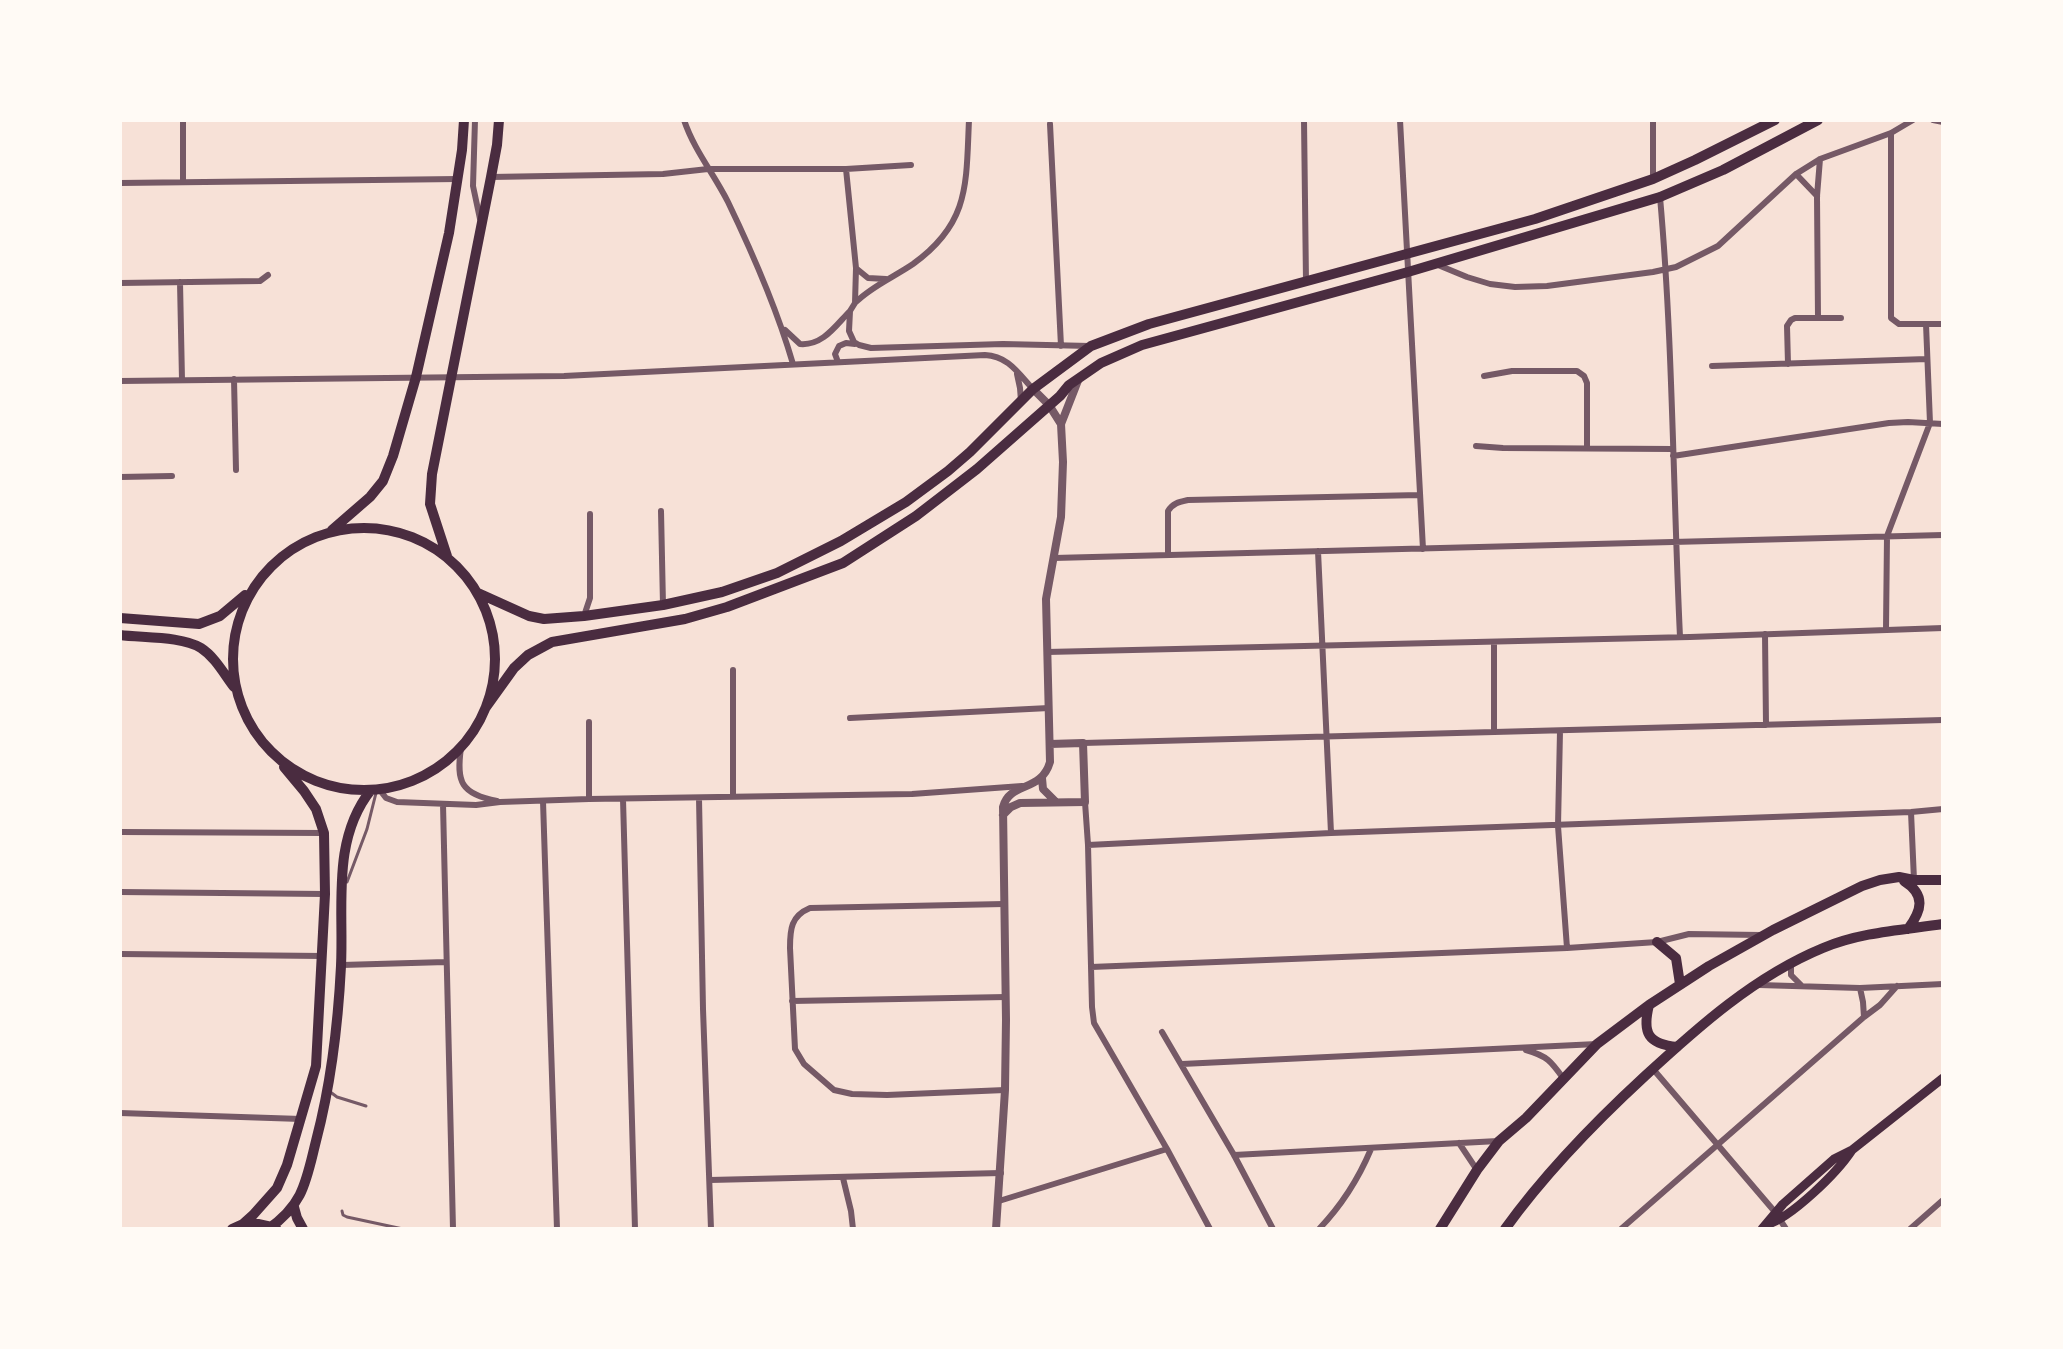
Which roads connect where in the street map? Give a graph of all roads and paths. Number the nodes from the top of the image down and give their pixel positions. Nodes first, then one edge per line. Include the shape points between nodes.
1 (183, 120) edge
2 (464, 120) edge
3 (475, 120) edge
4 (499, 120) edge
5 (684, 120) edge
6 (969, 120) edge
7 (1304, 120) edge
8 (1400, 120) edge
9 (1653, 120) edge
10 (1775, 120) edge
11 (1818, 120) edge
12 (1913, 120) edge
13 (1933, 120) edge
14 (1943, 122) edge
15 (1050, 124) dead end
16 (1891, 133) junction
17 (1820, 159) junction
18 (911, 165) dead end
19 (708, 169) junction
20 (846, 169) junction
21 (1796, 174) junction
22 (491, 177) junction
23 (458, 179) junction
24 (1653, 179) junction
25 (183, 182) junction
26 (120, 183) edge
27 (1817, 196) junction
28 (1660, 197) junction
29 (482, 226) junction
30 (1407, 255) junction
31 (1434, 263) junction
32 (856, 268) junction
33 (1666, 269) junction
34 (1408, 272) junction
35 (268, 275) dead end
36 (890, 279) junction
37 (180, 282) junction
38 (1306, 282) junction
39 (120, 283) edge
40 (855, 303) junction
41 (850, 311) junction
42 (1818, 318) junction
43 (1841, 318) dead end
44 (781, 324) junction
45 (1926, 324) junction
46 (1943, 324) edge
47 (859, 345) junction
48 (1061, 346) junction
49 (1091, 346) junction
50 (1927, 359) junction
51 (838, 362) junction
52 (793, 364) junction
53 (1788, 364) junction
54 (1712, 366) dead end
55 (1016, 371) junction
56 (1484, 376) dead end
57 (416, 377) junction
58 (451, 377) junction
59 (1080, 377) junction
60 (234, 379) junction
61 (182, 380) junction
62 (120, 381) edge
63 (1033, 389) junction
64 (1021, 401) junction
65 (1049, 405) junction
66 (1930, 423) junction
67 (1061, 424) junction
68 (1943, 424) edge
69 (1476, 446) dead end
70 (1587, 448) junction
71 (1673, 452) junction
72 (236, 470) dead end
73 (172, 476) dead end
74 (120, 477) edge
75 (1420, 495) junction
76 (661, 511) dead end
77 (590, 514) dead end
78 (330, 532) junction
79 (1943, 535) edge
80 (1887, 536) junction
81 (1675, 542) junction
82 (1423, 549) junction
83 (1318, 551) junction
84 (1168, 555) junction
85 (448, 558) junction
86 (1054, 558) junction
87 (250, 592) junction
88 (478, 593) junction
89 (590, 598) junction
90 (663, 605) junction
91 (600, 614) junction
92 (584, 616) junction
93 (120, 618) edge
94 (1943, 628) edge
95 (1886, 629) junction
96 (1765, 634) junction
97 (120, 635) edge
98 (1680, 637) junction
99 (1494, 642) junction
100 (1323, 646) junction
101 (1047, 652) junction
102 (733, 670) dead end
103 (235, 687) junction
104 (486, 707) junction
105 (1049, 708) junction
106 (850, 718) dead end
107 (1943, 720) edge
108 (589, 722) dead end
109 (1766, 725) junction
110 (1560, 731) junction
111 (1494, 732) junction
112 (1326, 737) junction
113 (1083, 743) junction
114 (1050, 744) junction
115 (461, 748) junction
116 (272, 753) junction
117 (1042, 778) junction
118 (1026, 786) junction
119 (375, 789) junction
120 (733, 796) junction
121 (699, 798) junction
122 (589, 799) junction
123 (623, 799) junction
124 (543, 801) junction
125 (500, 802) junction
126 (1056, 802) junction
127 (1085, 802) junction
128 (443, 804) junction
129 (1943, 809) edge
130 (1911, 812) junction
131 (1003, 815) junction
132 (1558, 826) junction
133 (120, 832) edge
134 (324, 833) junction
135 (1331, 833) junction
136 (1088, 845) junction
137 (1899, 877) junction
138 (1914, 880) junction
139 (1943, 880) edge
140 (120, 892) edge
141 (325, 894) junction
142 (1004, 904) junction
143 (1943, 924) edge
144 (1908, 929) junction
145 (1767, 935) junction
146 (1657, 942) junction
147 (1567, 948) junction
148 (120, 954) edge
149 (323, 956) junction
150 (446, 962) junction
151 (1791, 963) junction
152 (341, 965) junction
153 (1091, 967) junction
154 (1680, 984) junction
155 (1943, 984) edge
156 (1755, 985) junction
157 (1802, 986) junction
158 (1897, 986) junction
159 (1860, 988) junction
160 (1006, 997) junction
161 (792, 1001) junction
162 (1649, 1005) junction
163 (1864, 1017) junction
164 (1162, 1032) dead end
165 (1597, 1044) junction
166 (1677, 1047) junction
167 (1519, 1048) junction
168 (1182, 1064) junction
169 (316, 1066) junction
170 (1653, 1069) junction
171 (1563, 1078) junction
172 (1943, 1078) edge
173 (1932, 1086) junction
174 (1943, 1088) edge
175 (1005, 1090) junction
176 (329, 1091) junction
177 (366, 1106) dead end
178 (120, 1113) edge
179 (301, 1119) junction
180 (1499, 1141) junction
181 (1459, 1143) junction
182 (1718, 1144) junction
183 (1167, 1149) junction
184 (1371, 1149) junction
185 (1234, 1155) junction
186 (1477, 1170) junction
187 (1001, 1173) junction
188 (843, 1178) junction
189 (710, 1180) junction
190 (1943, 1200) edge
191 (999, 1201) junction
192 (294, 1207) junction
193 (342, 1211) dead end
194 (1780, 1220) edge
195 (243, 1224) junction
196 (394, 1227) edge
197 (1764, 1227) edge
198 (273, 1228) edge
199 (232, 1229) edge
200 (303, 1229) edge
201 (403, 1229) edge
202 (453, 1229) edge
203 (557, 1229) edge
204 (635, 1229) edge
205 (711, 1229) edge
206 (853, 1229) edge
207 (996, 1229) edge
208 (1210, 1229) edge
209 (1273, 1229) edge
210 (1319, 1229) edge
211 (1440, 1229) edge
212 (1505, 1229) edge
213 (1621, 1229) edge
214 (1910, 1229) edge

1 - 25 street
2 - 23 main road
3 - 29 street via 473,186
4 - 22 main road
5 - 19 street
6 - 36 street via 965,184 952,226 933,249
7 - 38 street
8 - 30 street
9 - 24 street
10 - 24 main road
11 - 28 main road
12 - 16 street
13 - 14 street
15 - 48 street
16 - 17 street
16 - 45 street via 1890,314 1899,324
17 - 21 street
17 - 27 street
18 - 20 street
19 - 20 street
19 - 22 street
19 - 44 street via 745,238
20 - 32 street
21 - 27 street
21 - 33 street via 1718,246
22 - 29 main road
23 - 25 street
23 - 57 main road
24 - 30 main road
25 - 26 street
27 - 42 street
28 - 31 main road
28 - 33 street
29 - 58 main road
30 - 34 street
30 - 38 main road
31 - 33 street via 1479,281 1515,287
31 - 34 main road
32 - 36 street via 868,278
32 - 40 street
33 - 71 street
34 - 59 main road via 1142,345
34 - 75 street
35 - 37 street via 260,281
36 - 40 street
37 - 39 street
37 - 61 street
38 - 49 main road via 1149,324
40 - 41 street
41 - 44 street via 809,345 794,340
41 - 47 street via 849,331
42 - 43 street
42 - 53 street via 1788,323
44 - 52 street
45 - 46 street
45 - 50 street
47 - 48 street
47 - 51 street via 839,346
48 - 49 street
49 - 63 main road
50 - 53 street
50 - 66 street
51 - 52 street
51 - 55 street via 990,356 1002,358
52 - 58 street
53 - 54 street
55 - 63 street
55 - 64 street
56 - 70 street via 1577,371 1587,383
57 - 58 street
57 - 60 street
57 - 78 main road via 383,481
58 - 85 main road via 430,490
59 - 65 main road
59 - 67 street
60 - 61 street
60 - 72 street
61 - 62 street
63 - 64 main road
63 - 65 street
64 - 90 main road via 948,471 841,541 763,578
65 - 67 street
65 - 104 main road via 916,516 843,563 713,611 552,642 514,668
66 - 68 street
66 - 71 street via 1889,423
66 - 80 street
67 - 86 street via 1063,501
69 - 70 street
70 - 71 street
71 - 81 street
73 - 74 street
75 - 82 street
75 - 84 street via 1178,502 1168,511
76 - 90 street
77 - 89 street
78 - 85 main road via 391,531
78 - 87 main road via 285,554
79 - 80 street
80 - 81 street
80 - 95 street
81 - 82 street
81 - 98 street
82 - 83 street
83 - 84 street
83 - 100 street
84 - 86 street
85 - 88 main road
86 - 101 street via 1046,599
87 - 93 main road via 220,616 199,624
87 - 103 main road via 233,637
88 - 92 main road via 529,616
88 - 104 main road via 496,653
89 - 91 street
89 - 92 street
90 - 91 main road
91 - 92 main road
94 - 95 street
95 - 96 street
96 - 98 street
96 - 109 street
97 - 103 main road via 202,648
98 - 99 street
99 - 100 street
99 - 111 street
100 - 101 street
100 - 112 street
101 - 105 street
102 - 120 street
103 - 116 main road via 247,721
104 - 115 main road
105 - 106 street
105 - 114 street
107 - 109 street
108 - 122 street
109 - 110 street
110 - 111 street
110 - 132 street
111 - 112 street
112 - 113 street
112 - 135 street
113 - 114 street
113 - 127 street
114 - 117 street via 1050,762
115 - 119 main road via 428,774
115 - 125 street via 459,773 466,789
116 - 119 main road via 315,781
116 - 134 main road via 313,804
117 - 118 street
117 - 126 street via 1043,789
118 - 120 street via 912,794
118 - 131 street via 1005,801
119 - 128 street via 392,801
119 - 152 main road via 363,799 341,863
120 - 121 street
121 - 123 street
121 - 189 street
122 - 123 street
122 - 124 street
123 - 204 street
124 - 125 street
124 - 203 street
125 - 128 street
126 - 127 street
126 - 131 street via 1020,803
127 - 136 street
128 - 150 street
129 - 130 street
130 - 132 street
130 - 138 street
131 - 142 street
132 - 135 street
132 - 147 street
133 - 134 street
134 - 141 main road
135 - 136 street
136 - 153 street
137 - 138 main road
137 - 144 main road via 1919,896
137 - 145 main road via 1845,893
138 - 139 main road
140 - 141 street
141 - 149 main road
142 - 160 street
142 - 161 street via 825,907 800,912 790,932
143 - 144 main road
144 - 151 main road via 1847,939
145 - 146 street via 1689,934
145 - 154 main road
146 - 147 street
146 - 154 main road via 1676,958
147 - 153 street
148 - 149 street
149 - 169 main road
150 - 152 street
150 - 202 street
151 - 156 main road
151 - 157 street via 1791,975
152 - 176 main road
153 - 183 street via 1094,1023
154 - 162 main road
155 - 158 street
156 - 157 street
156 - 166 main road
157 - 159 street
158 - 159 street
158 - 163 street
159 - 163 street
160 - 161 street
160 - 175 street
161 - 175 street via 797,1055 834,1090 887,1095
162 - 165 main road
162 - 166 main road via 1649,1036
163 - 182 street
164 - 168 street
165 - 167 street
165 - 171 main road
166 - 170 main road
167 - 168 street
167 - 171 street via 1545,1056
168 - 185 street
169 - 176 main road
169 - 179 main road
170 - 182 street
170 - 212 main road via 1543,1179
171 - 180 main road
172 - 173 main road
173 - 174 street
173 - 194 main road via 1852,1150
175 - 187 street
176 - 177 lane
176 - 192 main road via 304,1188
178 - 179 street
179 - 195 main road via 277,1188
180 - 181 street
180 - 186 main road
181 - 184 street
181 - 186 street
182 - 194 street
182 - 213 street
183 - 191 street
183 - 208 street
184 - 185 street
184 - 210 street via 1347,1195
185 - 209 street
186 - 211 main road
187 - 188 street
187 - 191 street
188 - 189 street
188 - 206 street
189 - 205 street
190 - 214 street
191 - 207 street
192 - 198 main road
192 - 200 main road
193 - 196 lane via 347,1217
194 - 197 main road
195 - 198 main road
195 - 199 main road
196 - 201 lane

